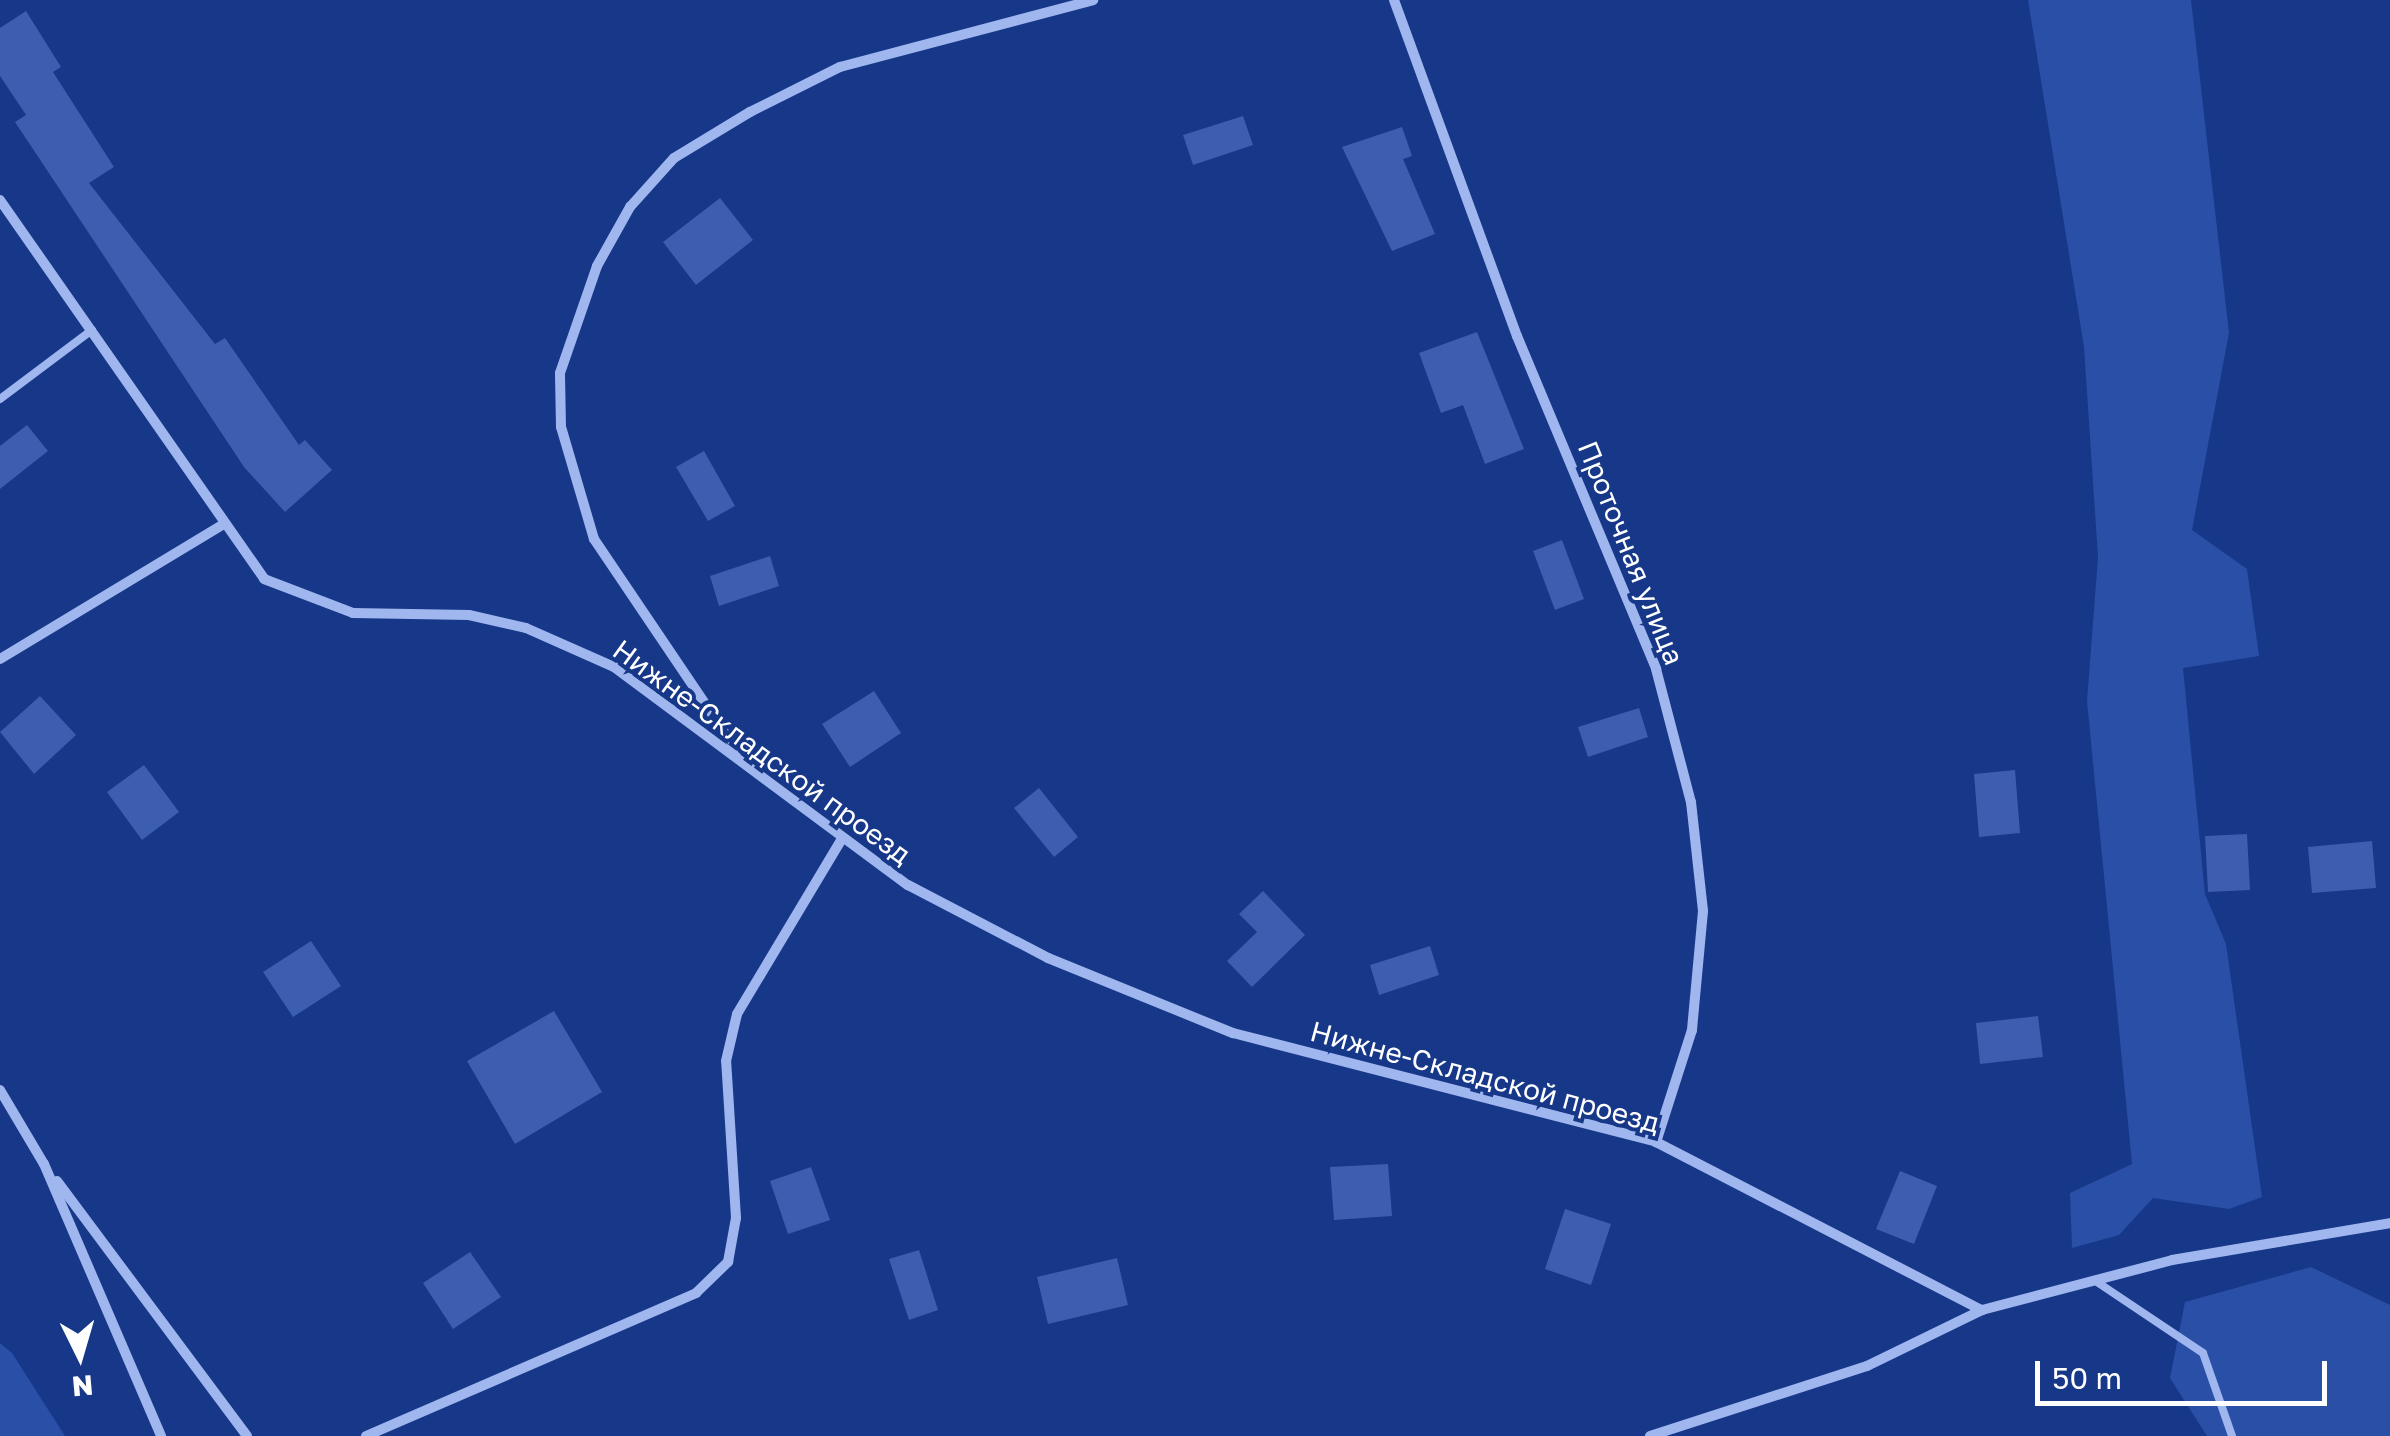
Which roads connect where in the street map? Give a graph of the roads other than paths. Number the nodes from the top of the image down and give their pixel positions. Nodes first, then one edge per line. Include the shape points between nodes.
1 (1093, 0) edge
2 (1394, 0) edge
3 (0, 200) edge
4 (92, 330) junction
5 (0, 399) edge
6 (222, 525) junction
7 (0, 658) edge
8 (744, 760) junction
9 (841, 840) junction
10 (0, 1090) edge
11 (1656, 1142) junction
12 (44, 1164) junction
13 (2390, 1222) edge
14 (2094, 1280) junction
15 (1982, 1310) junction
16 (161, 1436) edge
17 (247, 1436) edge
18 (366, 1436) edge
19 (1650, 1436) edge
20 (2232, 1436) edge

1 - 8 street via 840,68 750,112 674,158 630,207 597,266 560,373 566,446 594,539
2 - 11 street, Проточная улица via 1517,336 1656,669 1691,802 1703,911 1692,1030
3 - 4 street, Нижне-Складской проезд
4 - 5 lane
4 - 6 street, Нижне-Складской проезд
6 - 7 street
6 - 8 street, Нижне-Складской проезд via 264,579 308,601 353,613 469,615 526,628 614,667
8 - 9 street, Нижне-Складской проезд
9 - 11 street, Нижне-Складской проезд via 908,885 1048,958 1233,1033
9 - 18 street via 736,1014 726,1061 736,1218 728,1262 696,1293
10 - 12 street
11 - 15 street, Нижне-Складской проезд
12 - 16 street
12 - 17 street
13 - 14 street
14 - 15 street
14 - 20 lane via 2203,1353
15 - 19 street via 1867,1366

